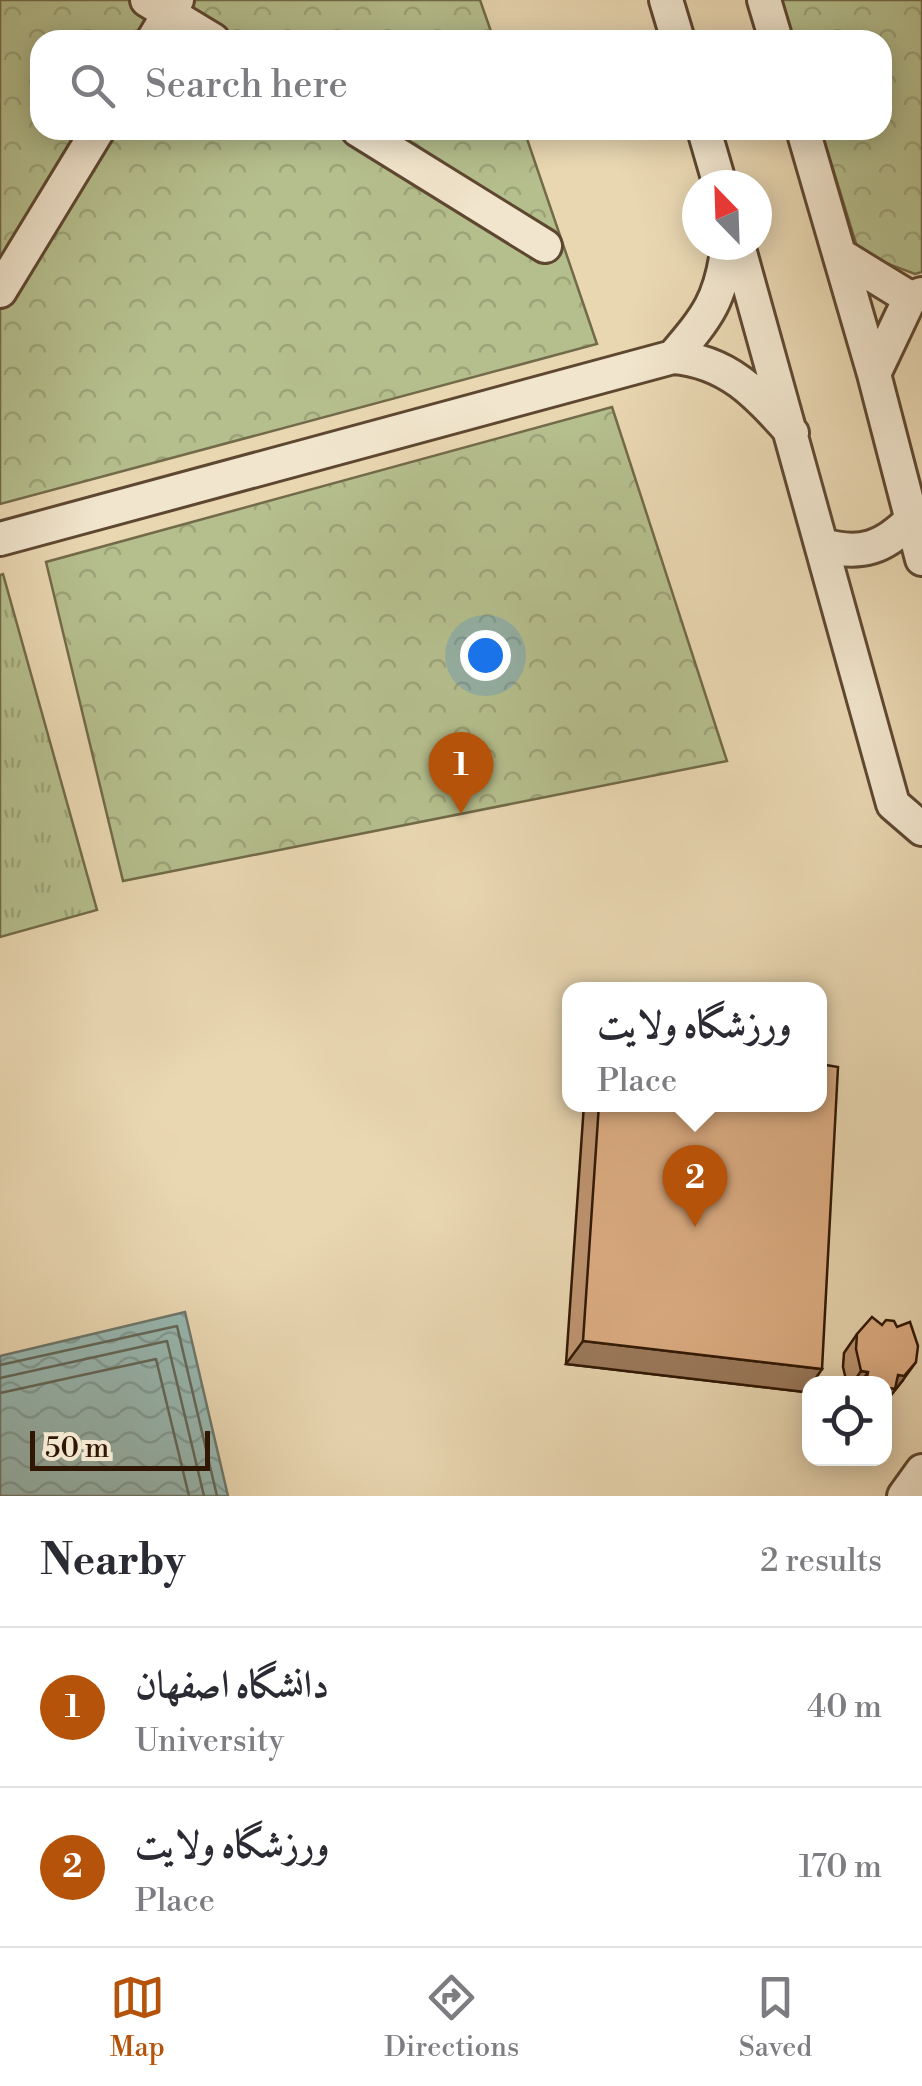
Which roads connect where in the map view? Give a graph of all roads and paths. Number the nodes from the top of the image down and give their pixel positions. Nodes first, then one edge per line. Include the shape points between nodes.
1 (666, 0) edge
2 (764, 0) edge
3 (162, 13) edge
4 (195, 30) edge
5 (675, 30) edge
6 (773, 30) edge
7 (92, 140) edge
8 (374, 140) edge
9 (707, 140) edge
10 (806, 140) edge
11 (716, 170) edge
12 (545, 246) dead end
13 (840, 255) junction
14 (726, 260) edge
15 (742, 260) edge
16 (0, 291) edge
17 (916, 296) edge
18 (673, 357) junction
19 (874, 374) junction
20 (792, 433) junction
21 (912, 519) junction
22 (0, 539) edge
23 (822, 546) junction
24 (922, 559) edge
25 (922, 830) edge
26 (922, 1471) edge
27 (904, 1496) edge

1 - 5 street
2 - 6 street
3 - 4 street
7 - 16 street
8 - 12 street
9 - 11 street
10 - 13 street
13 - 17 street
13 - 19 street
14 - 18 street via 709,314
15 - 20 street
17 - 19 street
18 - 20 street via 696,359 736,378
18 - 22 street
19 - 21 street
20 - 23 street
21 - 23 street via 894,538 870,548 849,553
21 - 24 street
23 - 25 street via 892,804
26 - 27 street

